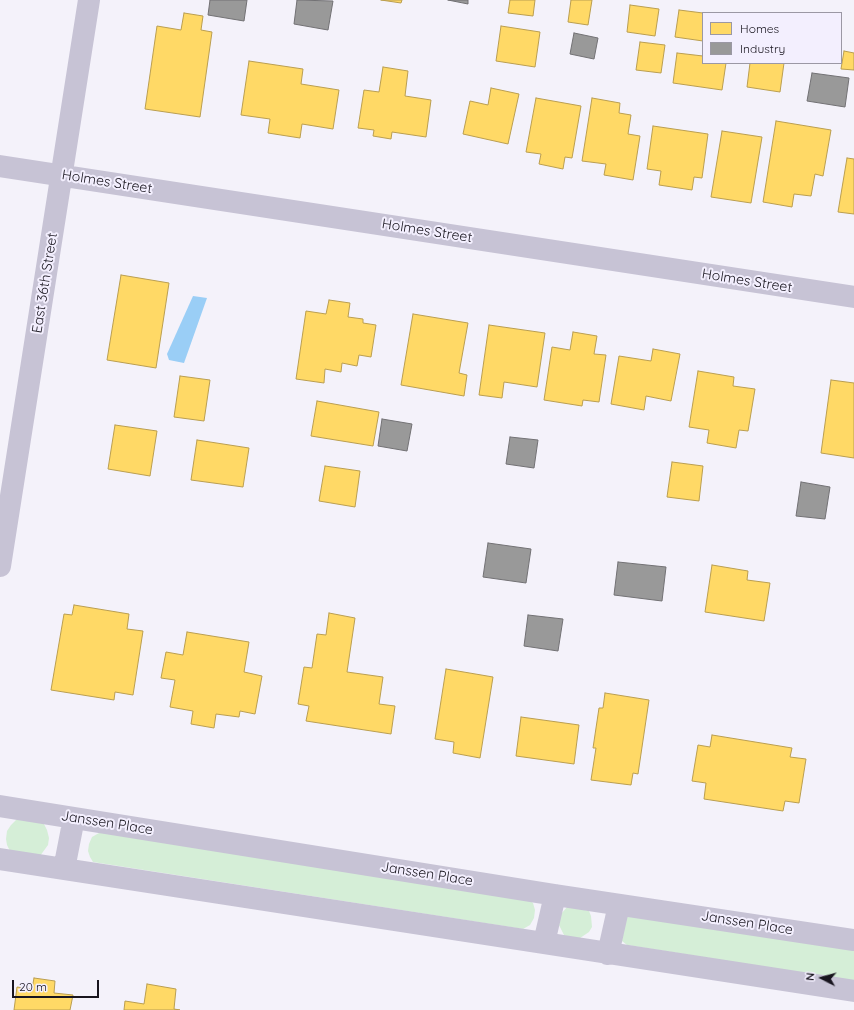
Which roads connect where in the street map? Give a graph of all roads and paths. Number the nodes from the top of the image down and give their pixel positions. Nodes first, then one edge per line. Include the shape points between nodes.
1 (89, 0) edge
2 (0, 166) edge
3 (62, 175) junction
4 (854, 297) edge
5 (0, 566) edge
6 (0, 806) edge
7 (74, 818) junction
8 (0, 859) edge
9 (64, 869) junction
10 (555, 895) junction
11 (619, 905) junction
12 (854, 940) edge
13 (544, 943) junction
14 (608, 954) junction
15 (854, 991) edge

1 - 3 street, East 36th Street
2 - 3 street, Holmes Street
3 - 4 street, Holmes Street
3 - 5 street, East 36th Street
6 - 7 street, Janssen Place
7 - 9 street
7 - 10 street, Janssen Place
8 - 9 street
9 - 13 street
10 - 11 street, Janssen Place
10 - 13 street
11 - 12 street, Janssen Place
11 - 14 street
13 - 14 street
14 - 15 street

